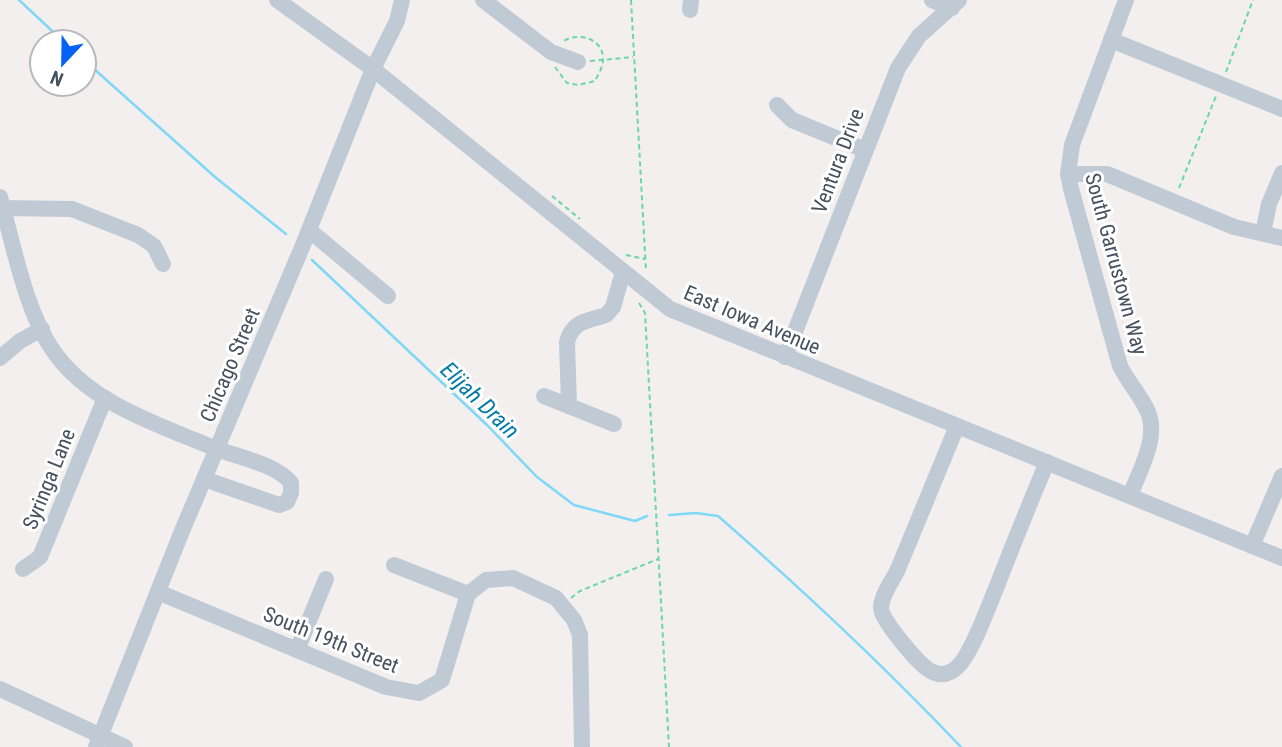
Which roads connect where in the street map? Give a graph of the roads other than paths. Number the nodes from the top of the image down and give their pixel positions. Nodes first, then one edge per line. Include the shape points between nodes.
1 (277, 0) edge
2 (402, 0) edge
3 (483, 0) edge
4 (932, 0) edge
5 (1126, 0) edge
6 (955, 4) edge
7 (1111, 40) junction
8 (578, 62) road end
9 (373, 69) junction
10 (777, 105) dead end
11 (1282, 109) edge
12 (865, 150) junction
13 (1282, 173) edge
14 (1068, 174) junction
15 (1, 204) edge
16 (309, 230) junction
17 (1263, 233) junction
18 (1282, 238) edge
19 (163, 264) dead end
20 (623, 272) junction
21 (388, 296) dead end
22 (42, 329) junction
23 (785, 357) junction
24 (0, 358) edge
25 (544, 396) dead end
26 (105, 398) junction
27 (569, 406) junction
28 (614, 424) dead end
29 (957, 426) junction
30 (217, 449) junction
31 (1047, 462) junction
32 (1282, 476) edge
33 (204, 479) junction
34 (1129, 496) junction
35 (1252, 546) junction
36 (1282, 558) edge
37 (394, 565) dead end
38 (23, 569) dead end
39 (326, 579) dead end
40 (158, 593) junction
41 (468, 594) junction
42 (297, 650) junction
43 (0, 689) edge
44 (98, 741) edge
45 (125, 747) edge
46 (582, 747) edge

1 - 9 street, East Iowa Avenue
2 - 9 street, Chicago Street via 397,21
3 - 8 street via 551,52
4 - 6 street
5 - 7 street, South Garrustown Way
6 - 12 street, Ventura Drive via 906,52
7 - 11 street
7 - 14 street, South Garrustown Way via 1072,145
9 - 16 street, Chicago Street
9 - 20 street, East Iowa Avenue
10 - 12 street via 792,120
12 - 23 street, Ventura Drive
13 - 17 street
14 - 17 street via 1107,174 1234,227
14 - 34 street, South Garrustown Way via 1120,366 1152,427
15 - 19 street via 72,209 138,235 154,246
15 - 22 street
16 - 21 street
16 - 30 street, Chicago Street
17 - 18 street
20 - 23 street, East Iowa Avenue via 670,309
20 - 27 street via 613,307 606,315 583,320 569,333
22 - 24 street
22 - 26 street via 52,350
23 - 29 street, East Iowa Avenue
25 - 27 street
26 - 30 street
26 - 38 street, Syringa Lane via 40,557
27 - 28 street
29 - 31 street, East Iowa Avenue
29 - 31 street via 881,604 882,614 897,634 935,674 949,673 965,657
30 - 33 street, Chicago Street
30 - 33 street via 286,476 291,494 279,505
31 - 34 street, East Iowa Avenue
32 - 35 street
33 - 40 street, Chicago Street
34 - 35 street, East Iowa Avenue
35 - 36 street, East Iowa Avenue
37 - 41 street
39 - 42 street
40 - 42 street, South 19th Street
40 - 44 street, Chicago Street
41 - 42 street, South 19th Street via 442,680 419,693 386,687
41 - 46 street via 486,580 513,578 564,606 579,635
43 - 44 street
44 - 45 street

